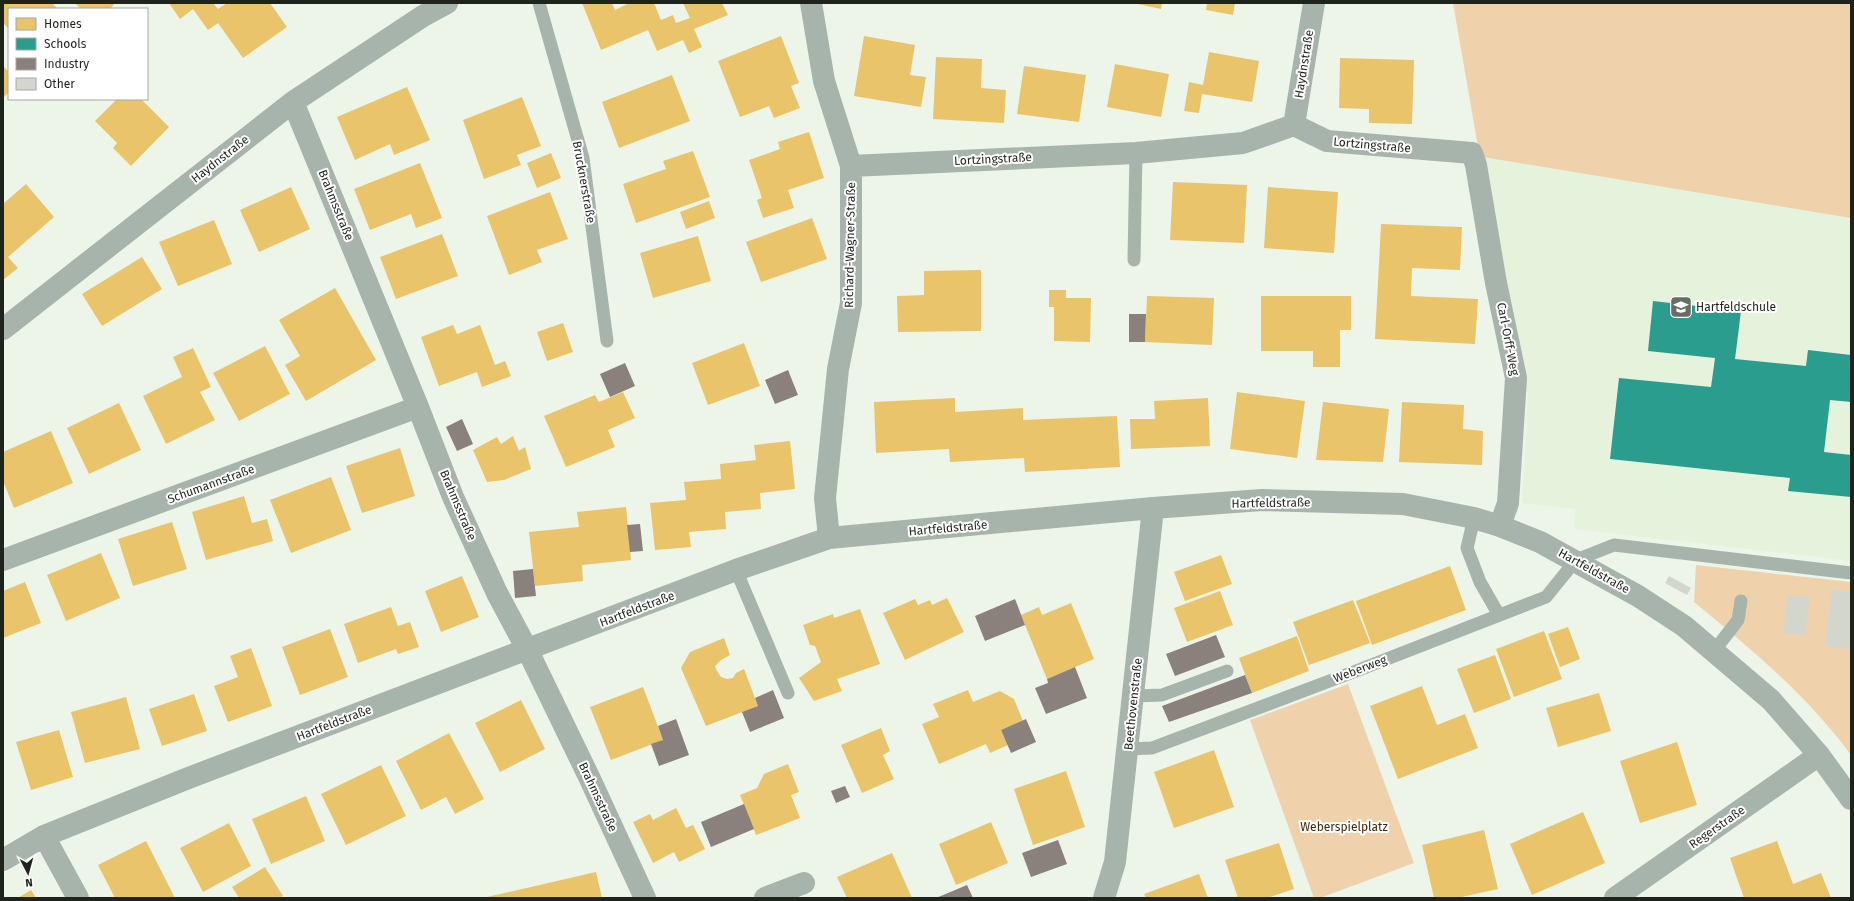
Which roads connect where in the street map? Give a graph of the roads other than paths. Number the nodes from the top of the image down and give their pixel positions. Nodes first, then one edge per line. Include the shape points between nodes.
1 (447, 3) edge
2 (539, 3) edge
3 (811, 3) edge
4 (1314, 3) edge
5 (293, 102) junction
6 (1294, 125) junction
7 (1136, 153) junction
8 (1472, 153) joint
9 (851, 166) junction
10 (1134, 260) dead end
11 (3, 329) edge
12 (608, 341) dead end
13 (418, 407) junction
14 (1153, 508) junction
15 (1474, 518) junction
16 (1500, 526) junction
17 (829, 538) junction
18 (3, 560) edge
19 (1576, 560) junction
20 (736, 570) junction
21 (1851, 573) edge
22 (1741, 601) dead end
23 (1499, 615) junction
24 (528, 651) junction
25 (1714, 651) junction
26 (1227, 671) dead end
27 (788, 694) dead end
28 (1134, 696) junction
29 (1128, 749) junction
30 (1819, 755) junction
31 (1851, 799) edge
32 (44, 836) junction
33 (3, 860) edge
34 (804, 884) dead end
35 (78, 898) edge
36 (645, 898) edge
37 (766, 898) edge
38 (1104, 898) edge
39 (1615, 898) edge

1 - 5 street, Haydnstraße via 423,16
2 - 12 lane, Brucknerstraße via 583,158
3 - 9 street, Richard-Wagner-Straße via 824,81
4 - 6 street, Haydnstraße
5 - 11 street, Haydnstraße
5 - 13 street, Brahmsstraße
6 - 7 street, Lortzingstraße via 1244,143
6 - 8 street, Lortzingstraße via 1327,141
7 - 9 street, Lortzingstraße
7 - 10 lane
8 - 16 street, Carl-Orff-Weg via 1516,378 1508,503
9 - 17 street, Richard-Wagner-Straße via 852,303 838,369 825,498
13 - 18 street, Schumannstraße
13 - 24 street, Brahmsstraße via 453,498 497,593
14 - 15 street, Hartfeldstraße via 1262,500 1402,504
14 - 17 street, Hartfeldstraße
14 - 28 street, Beethovenstraße
15 - 16 street, Hartfeldstraße
15 - 23 lane via 1467,548 1480,582
16 - 19 street, Hartfeldstraße
17 - 20 street, Hartfeldstraße
19 - 21 lane via 1614,545
19 - 23 lane, Weberweg via 1546,597
19 - 25 street, Hartfeldstraße via 1684,626
20 - 24 street, Hartfeldstraße
20 - 27 lane
22 - 25 lane via 1738,620
23 - 29 lane, Weberweg via 1152,748
24 - 32 street, Hartfeldstraße via 191,777
24 - 36 street, Brahmsstraße
25 - 30 street, Hartfeldstraße via 1771,700
26 - 28 lane via 1162,695
28 - 29 street, Beethovenstraße
29 - 38 street, Beethovenstraße via 1115,862
30 - 31 street, Hartfeldstraße
30 - 39 street, Regerstraße
32 - 33 street, Hartfeldstraße
32 - 35 street
34 - 37 street

